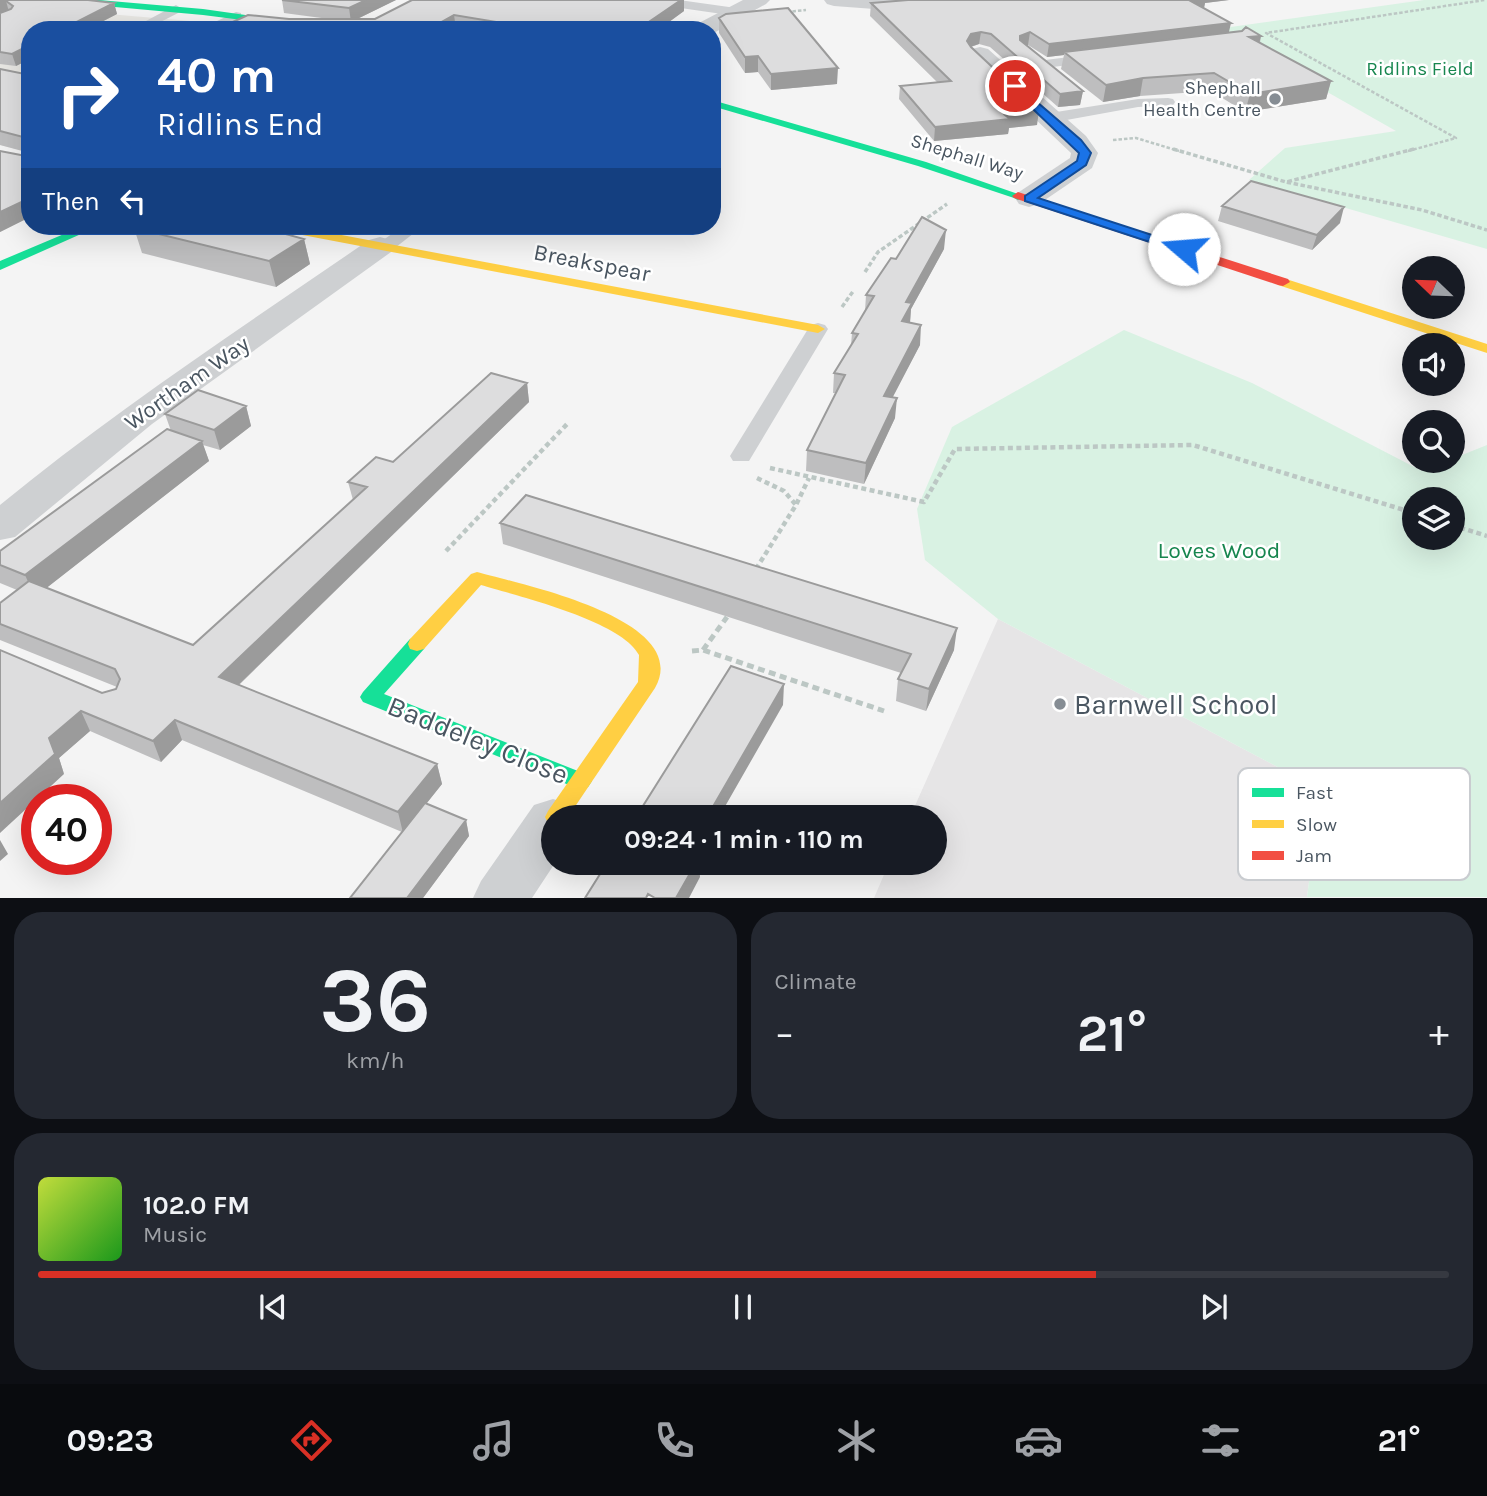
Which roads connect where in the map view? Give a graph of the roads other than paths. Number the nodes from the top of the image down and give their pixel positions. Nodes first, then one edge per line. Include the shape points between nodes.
1 (71, 0) edge
2 (653, 0) edge
3 (759, 0) edge
4 (834, 0) edge
5 (950, 0) edge
6 (176, 9) junction
7 (732, 15) junction
8 (236, 16) junction
9 (153, 21) edge
10 (225, 21) edge
11 (282, 21) edge
12 (720, 21) edge
13 (980, 54) edge
14 (1112, 56) edge
15 (1063, 79) edge
16 (1081, 94) edge
17 (1168, 102) dead end
18 (721, 106) edge
19 (1099, 110) junction
20 (1050, 118) junction
21 (1029, 198) junction
22 (72, 235) edge
23 (338, 235) edge
24 (400, 235) edge
25 (383, 246) junction
26 (0, 266) edge
27 (818, 328) joint
28 (1487, 349) edge
29 (745, 458) road end
30 (0, 527) edge
31 (563, 806) edge
32 (541, 839) edge
33 (501, 898) edge

1 - 6 street
2 - 7 lane
3 - 7 street
4 - 5 street via 901,5
6 - 8 street
6 - 9 lane
7 - 12 street
8 - 10 lane
8 - 11 street
13 - 20 street
14 - 15 lane via 1040,61
16 - 19 lane
17 - 19 lane
18 - 21 street, Shephall Way
19 - 20 lane
20 - 21 street via 1085,153 1082,162
21 - 28 street, Shephall Way
22 - 26 street
23 - 25 street, Breakspear
24 - 25 lane
25 - 27 street, Breakspear
25 - 30 street, Wortham Way via 109,438
27 - 29 lane
31 - 31 street, Baddeley Close via 370,697 477,578 606,622 642,643 648,652 648,683
32 - 33 street, Baddeley Close

